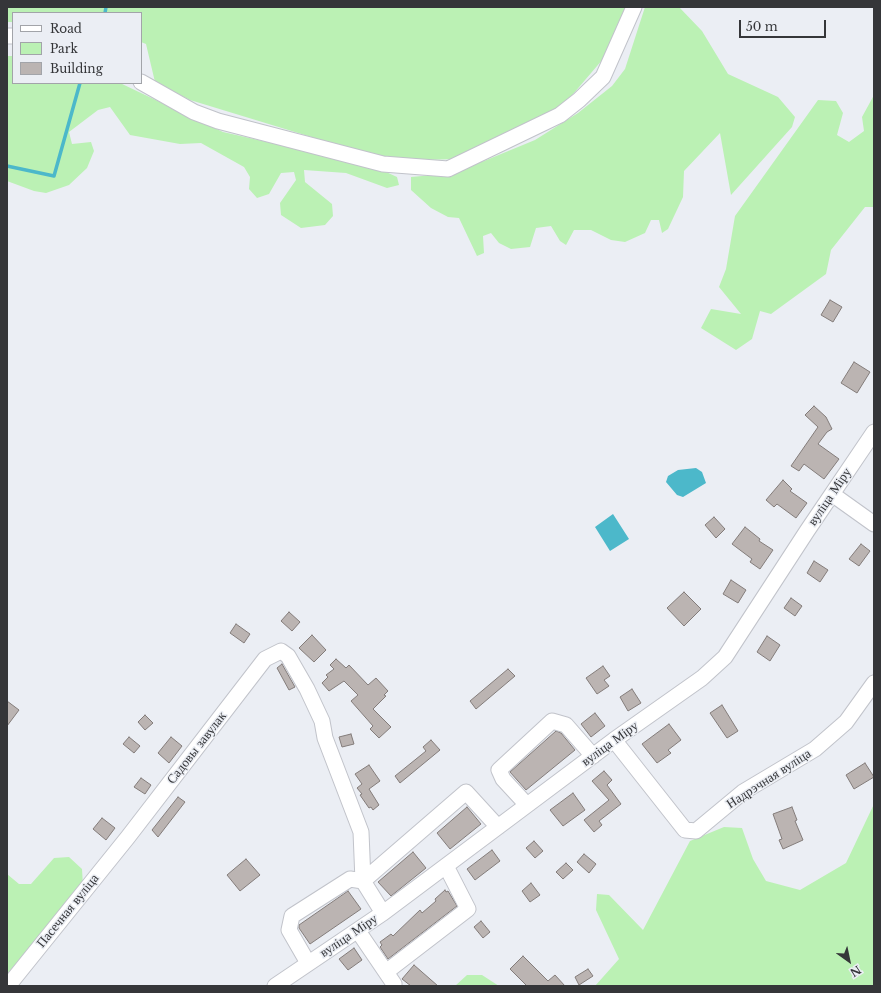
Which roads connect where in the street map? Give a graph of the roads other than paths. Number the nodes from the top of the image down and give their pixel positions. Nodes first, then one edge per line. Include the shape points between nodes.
1 (634, 7) edge
2 (142, 83) edge
3 (874, 432) edge
4 (832, 494) junction
5 (874, 524) edge
6 (874, 683) edge
7 (614, 740) junction
8 (593, 756) junction
9 (527, 805) junction
10 (498, 827) junction
11 (128, 837) joint
12 (446, 866) junction
13 (363, 881) junction
14 (383, 913) junction
15 (358, 931) junction
16 (308, 963) junction
17 (386, 972) junction
18 (8, 986) edge
19 (275, 986) edge
20 (393, 986) edge

1 - 2 street via 603,76 580,100 560,115 448,169 383,164 218,121 194,112
3 - 4 street, вуліца Міру
4 - 5 street
4 - 7 street, вуліца Міру via 725,657 702,678
6 - 7 street, Надрэчная вуліца via 846,722 815,749 743,792 696,831 685,830
7 - 8 street, вуліца Міру
8 - 9 street, вуліца Міру
8 - 9 street via 566,725 552,721 498,770 502,779
9 - 10 street, вуліца Міру
10 - 12 street, вуліца Міру
10 - 13 street via 466,792
11 - 13 street, Садовы завулак via 265,659 280,651 288,656 307,688 322,721 325,738 361,832
11 - 18 street, Пасечная вуліца
12 - 14 street, вуліца Міру
12 - 17 street via 468,909
13 - 14 street
13 - 16 street via 350,879 292,916 289,930
14 - 15 street, вуліца Міру
15 - 16 street, вуліца Міру
15 - 17 street
16 - 19 street, вуліца Міру
17 - 20 street

